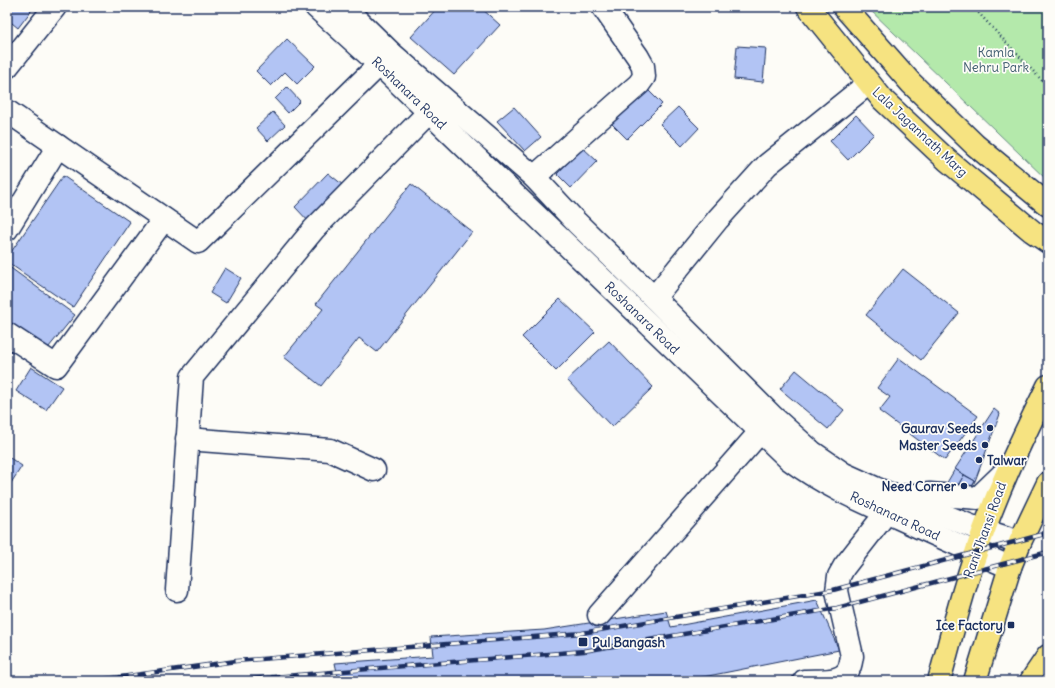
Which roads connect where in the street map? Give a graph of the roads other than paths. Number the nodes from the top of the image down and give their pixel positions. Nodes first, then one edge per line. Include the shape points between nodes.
1 (55, 7) edge
2 (316, 7) edge
3 (344, 7) edge
4 (603, 7) edge
5 (808, 7) edge
6 (844, 7) edge
7 (385, 58) junction
8 (7, 67) edge
9 (869, 83) junction
10 (7, 111) edge
11 (429, 112) junction
12 (58, 146) junction
13 (534, 177) junction
14 (1048, 205) edge
15 (164, 219) junction
16 (7, 229) edge
17 (1048, 242) edge
18 (654, 298) junction
19 (7, 334) edge
20 (1048, 386) edge
21 (760, 432) junction
22 (187, 439) junction
23 (374, 470) dead end
24 (1007, 470) junction
25 (1048, 483) edge
26 (891, 505) junction
27 (983, 531) junction
28 (1020, 542) junction
29 (975, 553) junction
30 (1010, 568) junction
31 (177, 590) dead end
32 (599, 615) dead end
33 (1048, 656) edge
34 (804, 681) edge
35 (939, 681) edge
36 (975, 681) edge
37 (1031, 681) edge

1 - 8 street
2 - 7 street, Roshanara Road
3 - 7 street, Roshanara Road
4 - 13 street via 638,57 643,66 644,77
5 - 9 main road, Lala Jagannath Marg
6 - 14 main road via 911,83 975,145
7 - 11 street, Roshanara Road
7 - 13 street, Roshanara Road
7 - 15 street via 198,242
9 - 17 main road, Lala Jagannath Marg via 883,100 947,160
9 - 18 street via 767,165 718,219
10 - 12 street
11 - 21 street, Roshanara Road
11 - 22 street via 314,229 192,377
12 - 15 street
12 - 16 street
13 - 18 street, Roshanara Road via 576,223
15 - 19 street via 56,366
18 - 26 street, Roshanara Road via 773,417 812,452
20 - 24 main road, Rani Jhansi Road
21 - 26 street, Roshanara Road via 789,459 816,478
21 - 32 street
22 - 23 street via 330,450
22 - 31 street
24 - 26 street via 978,498 930,494
24 - 27 main road, Rani Jhansi Road
25 - 28 main road
26 - 27 street, Roshanara Road
26 - 29 street, Roshanara Road
26 - 34 street via 839,576 837,591 852,656 850,666 845,674 835,679
27 - 28 street, Roshanara Road
27 - 29 main road, Rani Jhansi Road
28 - 30 main road
29 - 30 street, Roshanara Road
29 - 35 main road, Rani Jhansi Road
30 - 36 main road
33 - 37 main road

